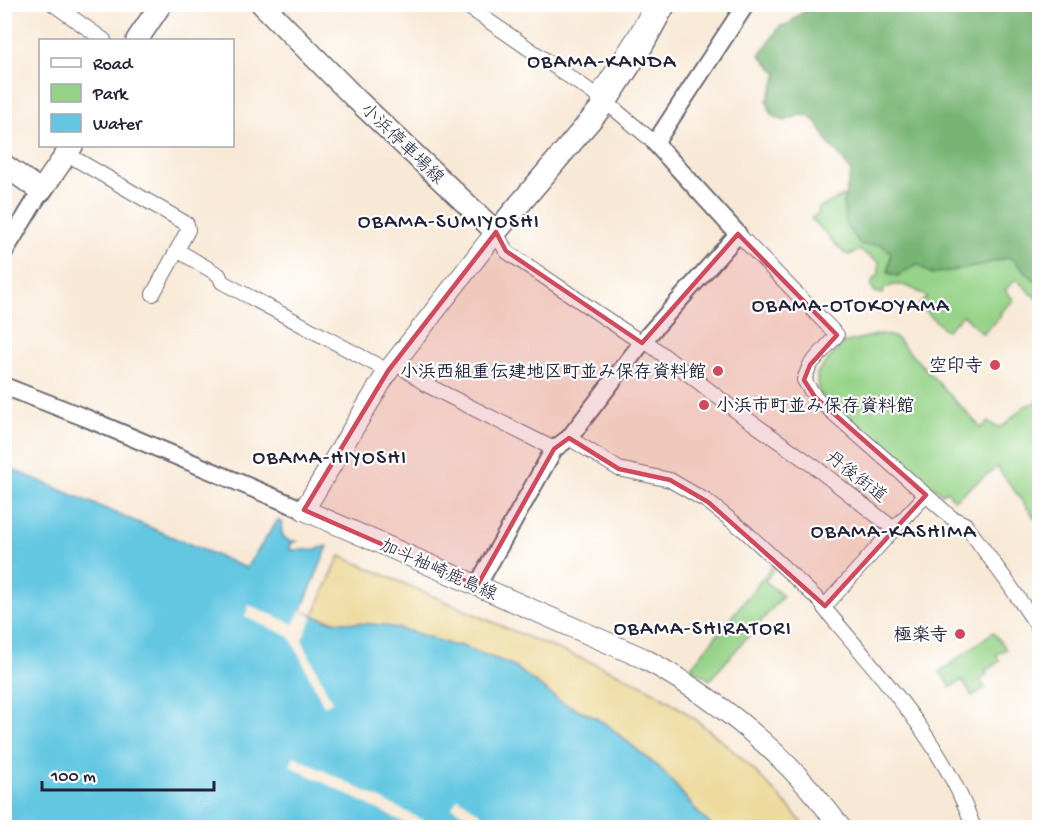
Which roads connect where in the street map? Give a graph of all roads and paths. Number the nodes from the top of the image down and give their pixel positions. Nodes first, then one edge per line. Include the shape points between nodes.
1 (53, 4) edge
2 (161, 4) edge
3 (262, 4) edge
4 (464, 4) edge
5 (652, 4) edge
6 (665, 4) edge
7 (746, 4) edge
8 (103, 39) edge
9 (138, 39) edge
10 (601, 99) junction
11 (655, 143) junction
12 (70, 150) edge
13 (4, 165) edge
14 (41, 191) junction
15 (496, 232) junction
16 (738, 234) junction
17 (177, 250) junction
18 (4, 252) edge
19 (153, 294) dead end
20 (643, 341) junction
21 (392, 366) junction
22 (4, 386) edge
23 (569, 438) junction
24 (554, 449) junction
25 (926, 495) junction
26 (304, 510) junction
27 (894, 529) junction
28 (477, 586) junction
29 (824, 608) dead end
30 (1040, 630) edge
31 (841, 828) edge
32 (974, 828) edge

1 - 8 street
2 - 9 main road
3 - 15 main road, 小浜停車場線
4 - 10 street
5 - 10 street
6 - 10 main road via 641,48
7 - 11 street
10 - 11 street
10 - 15 main road
11 - 16 street
12 - 14 main road
12 - 17 street via 187,224 188,230
13 - 14 main road
14 - 18 street
15 - 20 street, 丹後街道 via 506,251
15 - 21 main road
16 - 20 street
16 - 25 street via 837,335 810,365 804,380 815,397
17 - 19 street
17 - 21 street via 219,275 222,282
20 - 23 street
20 - 27 street, 丹後街道
21 - 24 street
21 - 26 main road
22 - 26 street
23 - 24 street
23 - 27 street via 619,469 670,480 708,502 825,606
24 - 28 street
25 - 27 street, 丹後街道
25 - 30 street via 965,524
26 - 28 main road, 加斗袖崎鹿島線
28 - 31 main road, 加斗袖崎鹿島線 via 643,657 685,682 781,758
29 - 32 street via 896,693 929,739 958,787

